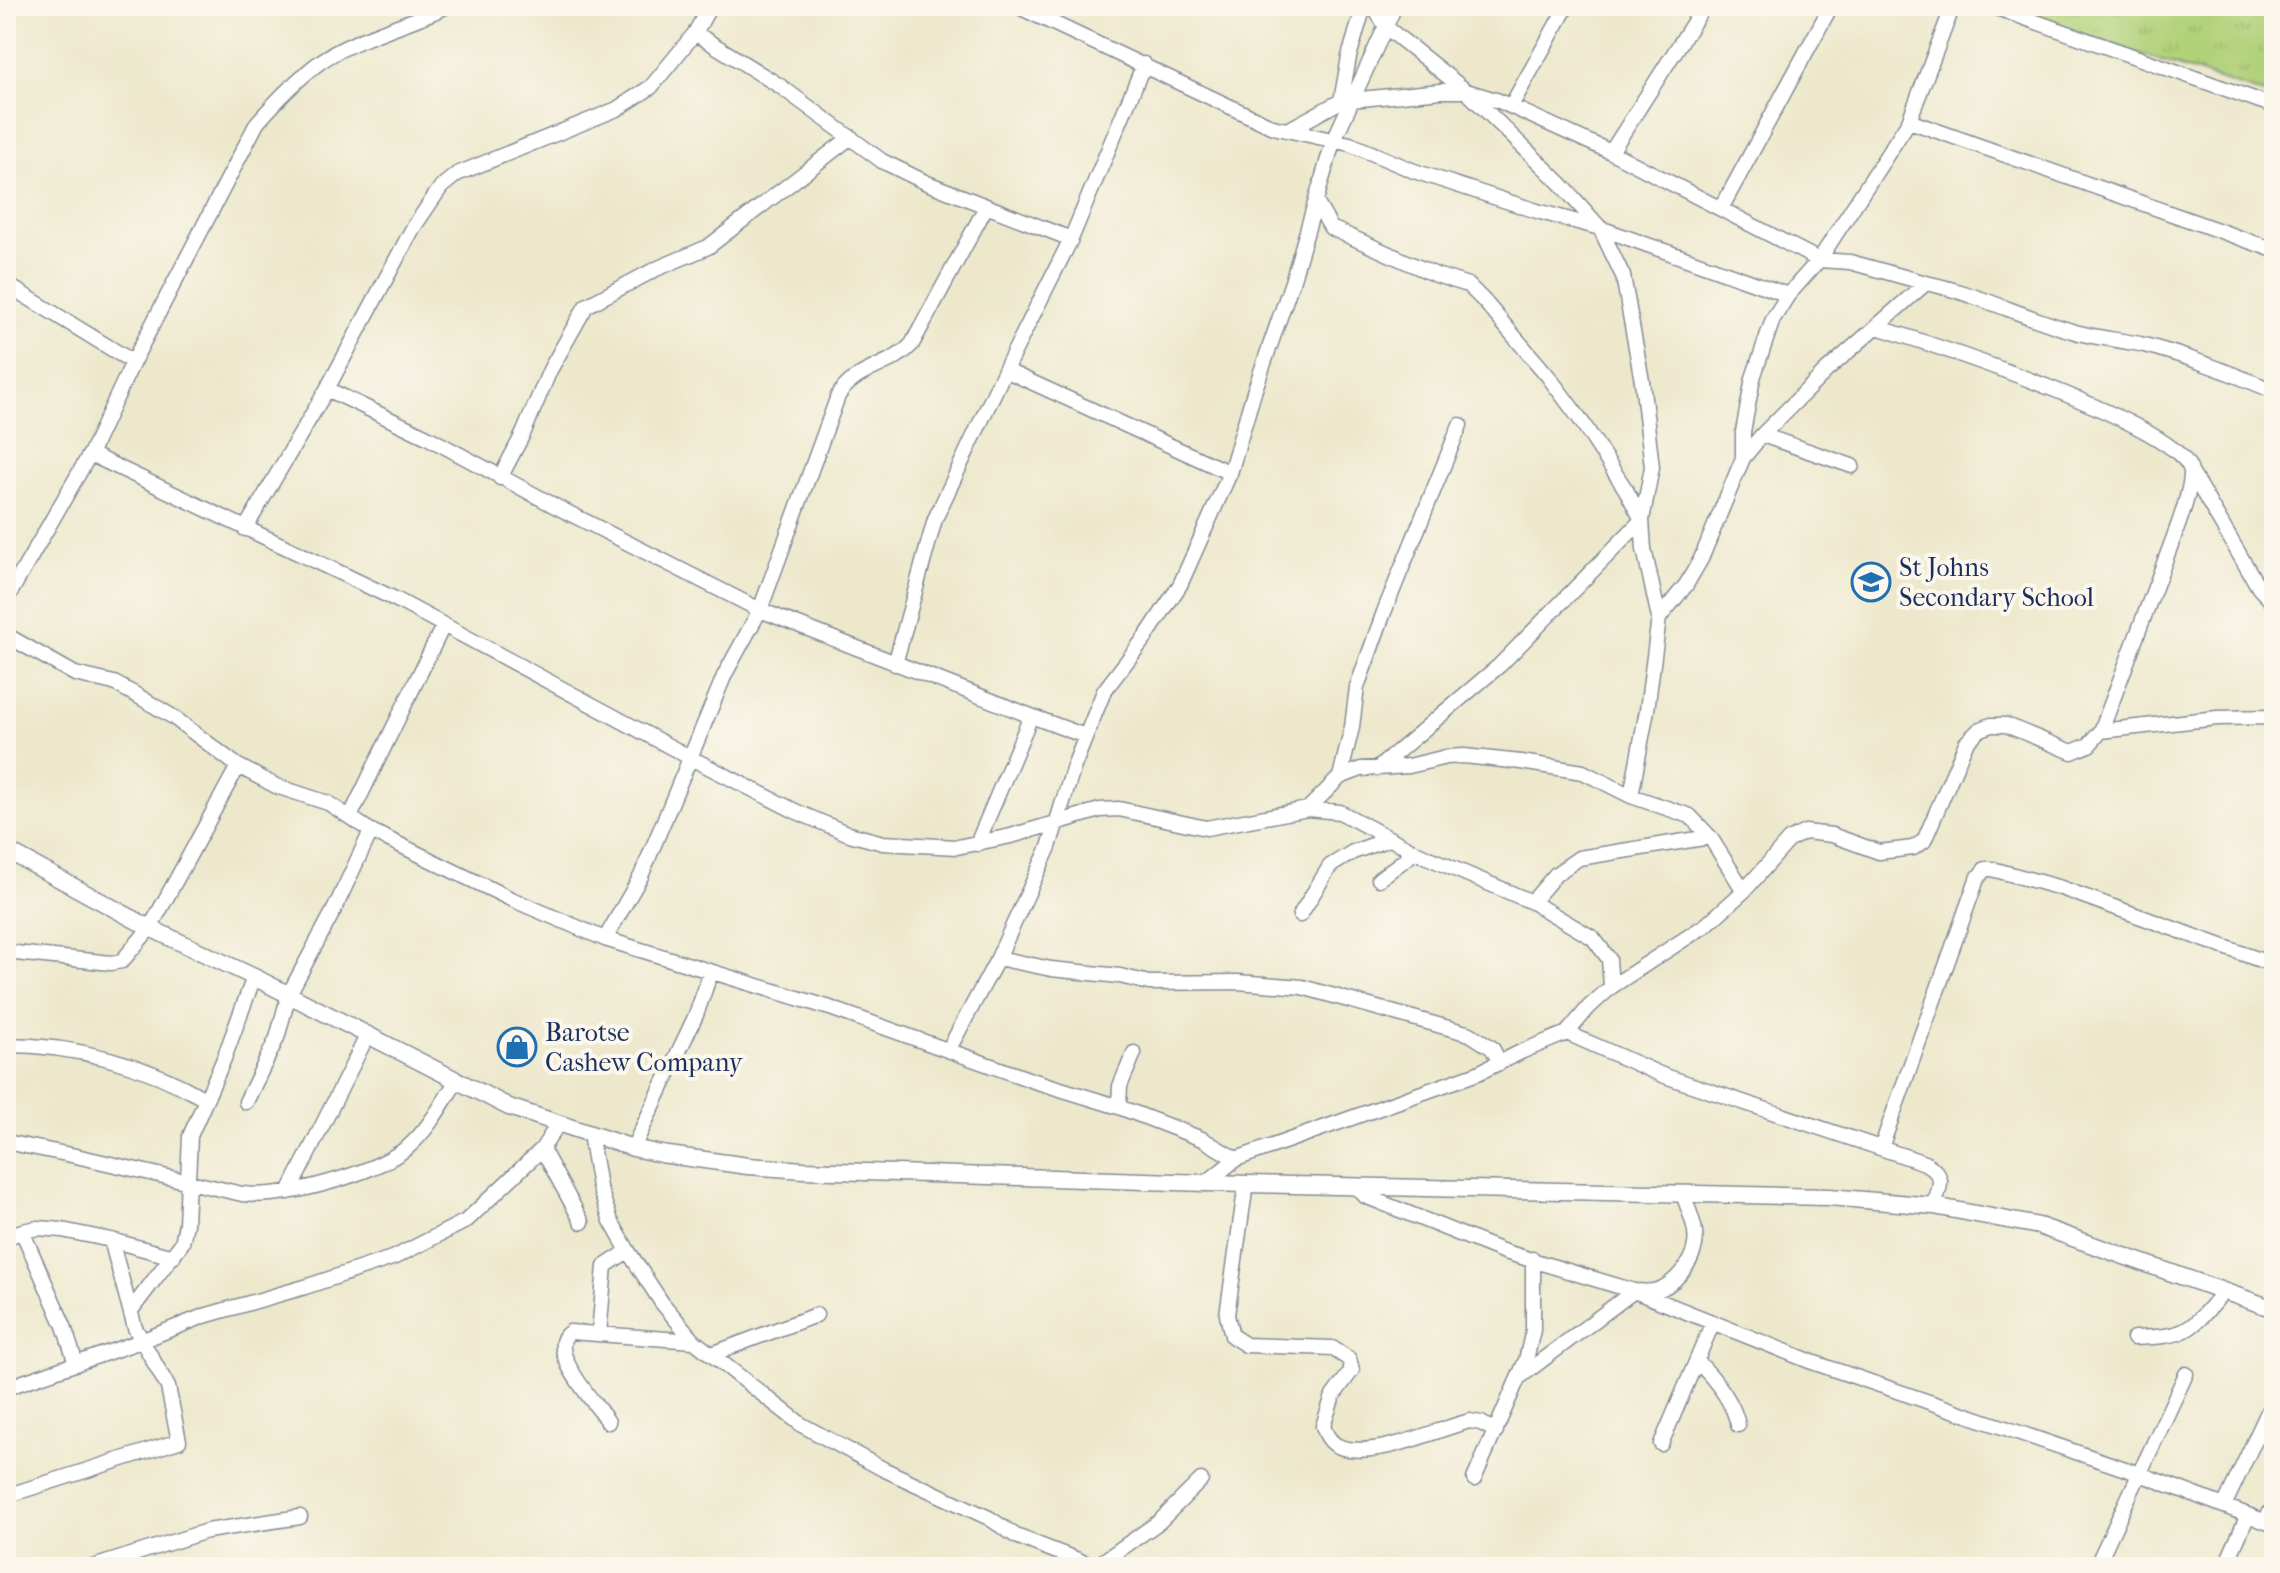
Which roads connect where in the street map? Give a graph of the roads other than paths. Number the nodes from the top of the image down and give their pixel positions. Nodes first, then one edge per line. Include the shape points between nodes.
1 (447, 6) edge
2 (710, 6) edge
3 (1017, 6) edge
4 (1364, 6) edge
5 (1373, 6) edge
6 (1395, 6) edge
7 (1567, 6) edge
8 (1704, 6) edge
9 (1831, 6) edge
10 (1953, 6) edge
11 (1991, 6) edge
12 (1387, 28) junction
13 (695, 33) junction
14 (1144, 64) junction
15 (1466, 91) junction
16 (1348, 99) junction
17 (1511, 106) junction
18 (2274, 106) edge
19 (1909, 121) junction
20 (1288, 130) junction
21 (851, 137) junction
22 (1333, 142) junction
23 (1611, 152) junction
24 (1316, 202) junction
25 (986, 207) junction
26 (1722, 207) junction
27 (1600, 228) junction
28 (1071, 239) junction
29 (2274, 250) edge
30 (1819, 260) junction
31 (1926, 283) junction
32 (6, 284) edge
33 (1788, 295) junction
34 (1877, 327) junction
35 (133, 362) junction
36 (1005, 370) junction
37 (327, 389) junction
38 (2274, 391) edge
39 (1460, 425) dead end
40 (1762, 435) junction
41 (90, 454) junction
42 (1743, 458) junction
43 (1852, 466) dead end
44 (2191, 472) junction
45 (1230, 473) junction
46 (500, 478) junction
47 (1642, 520) junction
48 (245, 529) junction
49 (8, 592) edge
50 (2274, 604) edge
51 (760, 610) junction
52 (1659, 618) junction
53 (443, 626) junction
54 (6, 635) edge
55 (895, 664) junction
56 (1031, 716) junction
57 (2274, 717) edge
58 (2101, 731) junction
59 (1085, 736) junction
60 (691, 758) junction
61 (238, 766) junction
62 (1377, 769) junction
63 (1340, 777) junction
64 (1631, 796) junction
65 (1308, 809) junction
66 (350, 817) junction
67 (1057, 821) junction
68 (371, 831) junction
69 (1710, 837) junction
70 (1389, 839) junction
71 (977, 844) junction
72 (6, 850) edge
73 (1415, 852) junction
74 (1379, 879) dead end
75 (1744, 891) junction
76 (1532, 902) junction
77 (1300, 915) dead end
78 (150, 928) junction
79 (605, 939) junction
80 (6, 952) edge
81 (998, 958) junction
82 (2274, 965) edge
83 (711, 972) junction
84 (254, 977) junction
85 (1611, 987) junction
86 (289, 994) junction
87 (1567, 1033) junction
88 (367, 1036) junction
89 (6, 1045) edge
90 (949, 1049) junction
91 (1134, 1053) dead end
92 (1500, 1063) junction
93 (456, 1082) junction
94 (205, 1099) junction
95 (246, 1102) dead end
96 (1119, 1107) junction
97 (558, 1124) junction
98 (590, 1134) junction
99 (6, 1142) edge
100 (633, 1148) junction
101 (1881, 1148) junction
102 (542, 1149) junction
103 (1236, 1159) junction
104 (188, 1182) junction
105 (1206, 1183) junction
106 (1246, 1184) junction
107 (1356, 1186) junction
108 (289, 1192) junction
109 (1683, 1194) junction
110 (1934, 1206) junction
111 (582, 1222) dead end
112 (22, 1231) junction
113 (6, 1238) edge
114 (111, 1240) junction
115 (628, 1251) junction
116 (173, 1257) junction
117 (1533, 1259) junction
118 (1634, 1291) junction
119 (2224, 1291) junction
120 (132, 1309) junction
121 (2274, 1309) edge
122 (816, 1315) dead end
123 (1713, 1322) junction
124 (599, 1334) junction
125 (2134, 1338) dead end
126 (141, 1341) junction
127 (694, 1341) junction
128 (712, 1354) junction
129 (1697, 1361) junction
130 (76, 1364) junction
131 (2186, 1374) dead end
132 (1521, 1376) junction
133 (6, 1388) edge
134 (2274, 1399) edge
135 (608, 1422) dead end
136 (1738, 1425) dead end
137 (1496, 1431) junction
138 (1661, 1444) dead end
139 (2140, 1474) junction
140 (1474, 1479) dead end
141 (1201, 1480) dead end
142 (6, 1496) edge
143 (2274, 1505) edge
144 (2224, 1506) junction
145 (2248, 1515) junction
146 (300, 1517) dead end
147 (2269, 1523) edge
148 (93, 1567) edge
149 (1096, 1567) edge
150 (2096, 1567) edge
151 (2225, 1567) edge

1 - 35 street via 321,61 257,123
2 - 13 street
3 - 14 street
4 - 16 street via 1349,57
5 - 12 street
6 - 12 street
7 - 17 street
8 - 23 street
9 - 26 street
10 - 19 street
11 - 18 street
12 - 15 street
12 - 16 street
13 - 21 street
13 - 37 street via 651,87 617,109 457,174 441,187 413,228
14 - 20 street
14 - 28 street
15 - 16 street
15 - 17 street
15 - 27 street
16 - 20 street
16 - 22 street
17 - 23 street
19 - 29 street
19 - 30 street
20 - 22 street
21 - 25 street via 882,161
21 - 46 street via 708,247 586,306
22 - 24 street
22 - 27 street
23 - 26 street
24 - 45 street
24 - 47 street via 1331,228 1468,285 1580,419
25 - 28 street
25 - 51 street via 912,344 852,380 838,396
26 - 30 street
27 - 33 street
27 - 47 street via 1623,276 1642,381 1652,467
28 - 36 street
30 - 31 street via 1850,262
30 - 33 street
31 - 34 street
31 - 38 street via 1965,291 2080,333 2205,363
32 - 35 street
33 - 42 street via 1773,319 1753,378
34 - 40 street
34 - 44 street via 1964,355 2155,436 2183,455
35 - 41 street
36 - 45 street
36 - 55 street via 935,519
37 - 46 street
37 - 48 street
39 - 63 street via 1357,687
40 - 42 street
40 - 43 street
41 - 48 street
41 - 49 street
42 - 52 street via 1701,559
44 - 50 street via 2259,588
44 - 58 street via 2179,523
45 - 59 street via 1180,585 1104,691
46 - 51 street
47 - 52 street
47 - 62 street via 1500,665
48 - 53 street
51 - 55 street
51 - 60 street via 725,674
52 - 64 street
53 - 60 street
53 - 66 street
54 - 61 street via 75,674 114,683 138,696
55 - 56 street
56 - 59 street
56 - 71 street
57 - 58 street
58 - 75 street via 2089,745 2072,752 2006,725 1979,730 1966,743 1924,841 1913,848 1879,852 1832,835 1805,832 1789,840
59 - 67 street
60 - 71 street via 849,834 918,847
60 - 79 street via 641,876
61 - 66 street
61 - 78 street
62 - 63 street
62 - 64 street via 1464,756 1583,772
63 - 65 street
64 - 69 street via 1690,816
65 - 67 street via 1206,828 1119,809
65 - 70 street via 1340,812
66 - 68 street
67 - 71 street
67 - 81 street
68 - 79 street
68 - 86 street
69 - 75 street
69 - 76 street via 1579,858 1556,874
70 - 73 street
70 - 77 street via 1330,866
72 - 78 main road
73 - 74 street
73 - 76 street
75 - 85 street via 1706,925
76 - 85 street via 1593,938 1609,959
78 - 80 street via 118,963
78 - 84 main road
79 - 83 street
81 - 90 street
81 - 92 street via 1149,983 1302,987 1470,1034 1492,1048
82 - 101 street via 2061,888 1985,869 1977,879
83 - 90 street
83 - 100 street
84 - 86 main road
84 - 94 street
85 - 87 street
86 - 88 main road
86 - 95 street via 277,1038
87 - 92 street
87 - 101 street via 1662,1075
88 - 93 main road
88 - 108 street
89 - 94 street via 107,1058
90 - 96 street
91 - 96 street via 1120,1086
92 - 103 street
93 - 97 main road
93 - 108 street via 418,1137 395,1155
94 - 104 street via 190,1136
96 - 103 street via 1202,1139
97 - 98 main road
97 - 102 street
98 - 100 main road
98 - 115 street via 599,1187
99 - 104 street
100 - 105 main road via 790,1169
101 - 110 street via 1938,1171
102 - 111 street
102 - 126 street via 466,1221 408,1251
103 - 105 street
104 - 108 street via 251,1195
104 - 116 street via 186,1224
105 - 106 main road
106 - 107 main road
106 - 137 street via 1229,1329 1246,1345 1332,1348 1349,1359 1352,1370 1333,1396 1323,1426 1333,1443 1343,1448 1384,1447 1470,1421
107 - 109 main road
107 - 117 street via 1365,1196
109 - 110 main road
109 - 118 street via 1695,1236 1689,1260 1663,1287
110 - 119 main road via 2039,1226
112 - 113 street
112 - 114 street via 62,1230
112 - 130 street
114 - 116 street
114 - 120 street
115 - 124 street via 605,1266
115 - 127 street
116 - 120 street
117 - 118 street
117 - 132 street via 1533,1330
118 - 123 street
118 - 132 street
119 - 121 main road
119 - 125 street via 2184,1333
120 - 126 street
122 - 128 street
123 - 129 street
123 - 139 street via 1883,1387
124 - 127 street
124 - 135 street via 570,1332 561,1343 565,1361
126 - 130 street
126 - 142 street via 168,1387 179,1441
127 - 128 street
128 - 149 street via 802,1425 1016,1536
129 - 136 street via 1735,1411
129 - 138 street
130 - 133 street
131 - 139 street
132 - 137 street
134 - 144 street
137 - 140 street
139 - 144 street
139 - 150 street
141 - 149 street via 1153,1527
143 - 147 street
144 - 145 street
145 - 147 street
145 - 151 street
146 - 148 street via 207,1531

